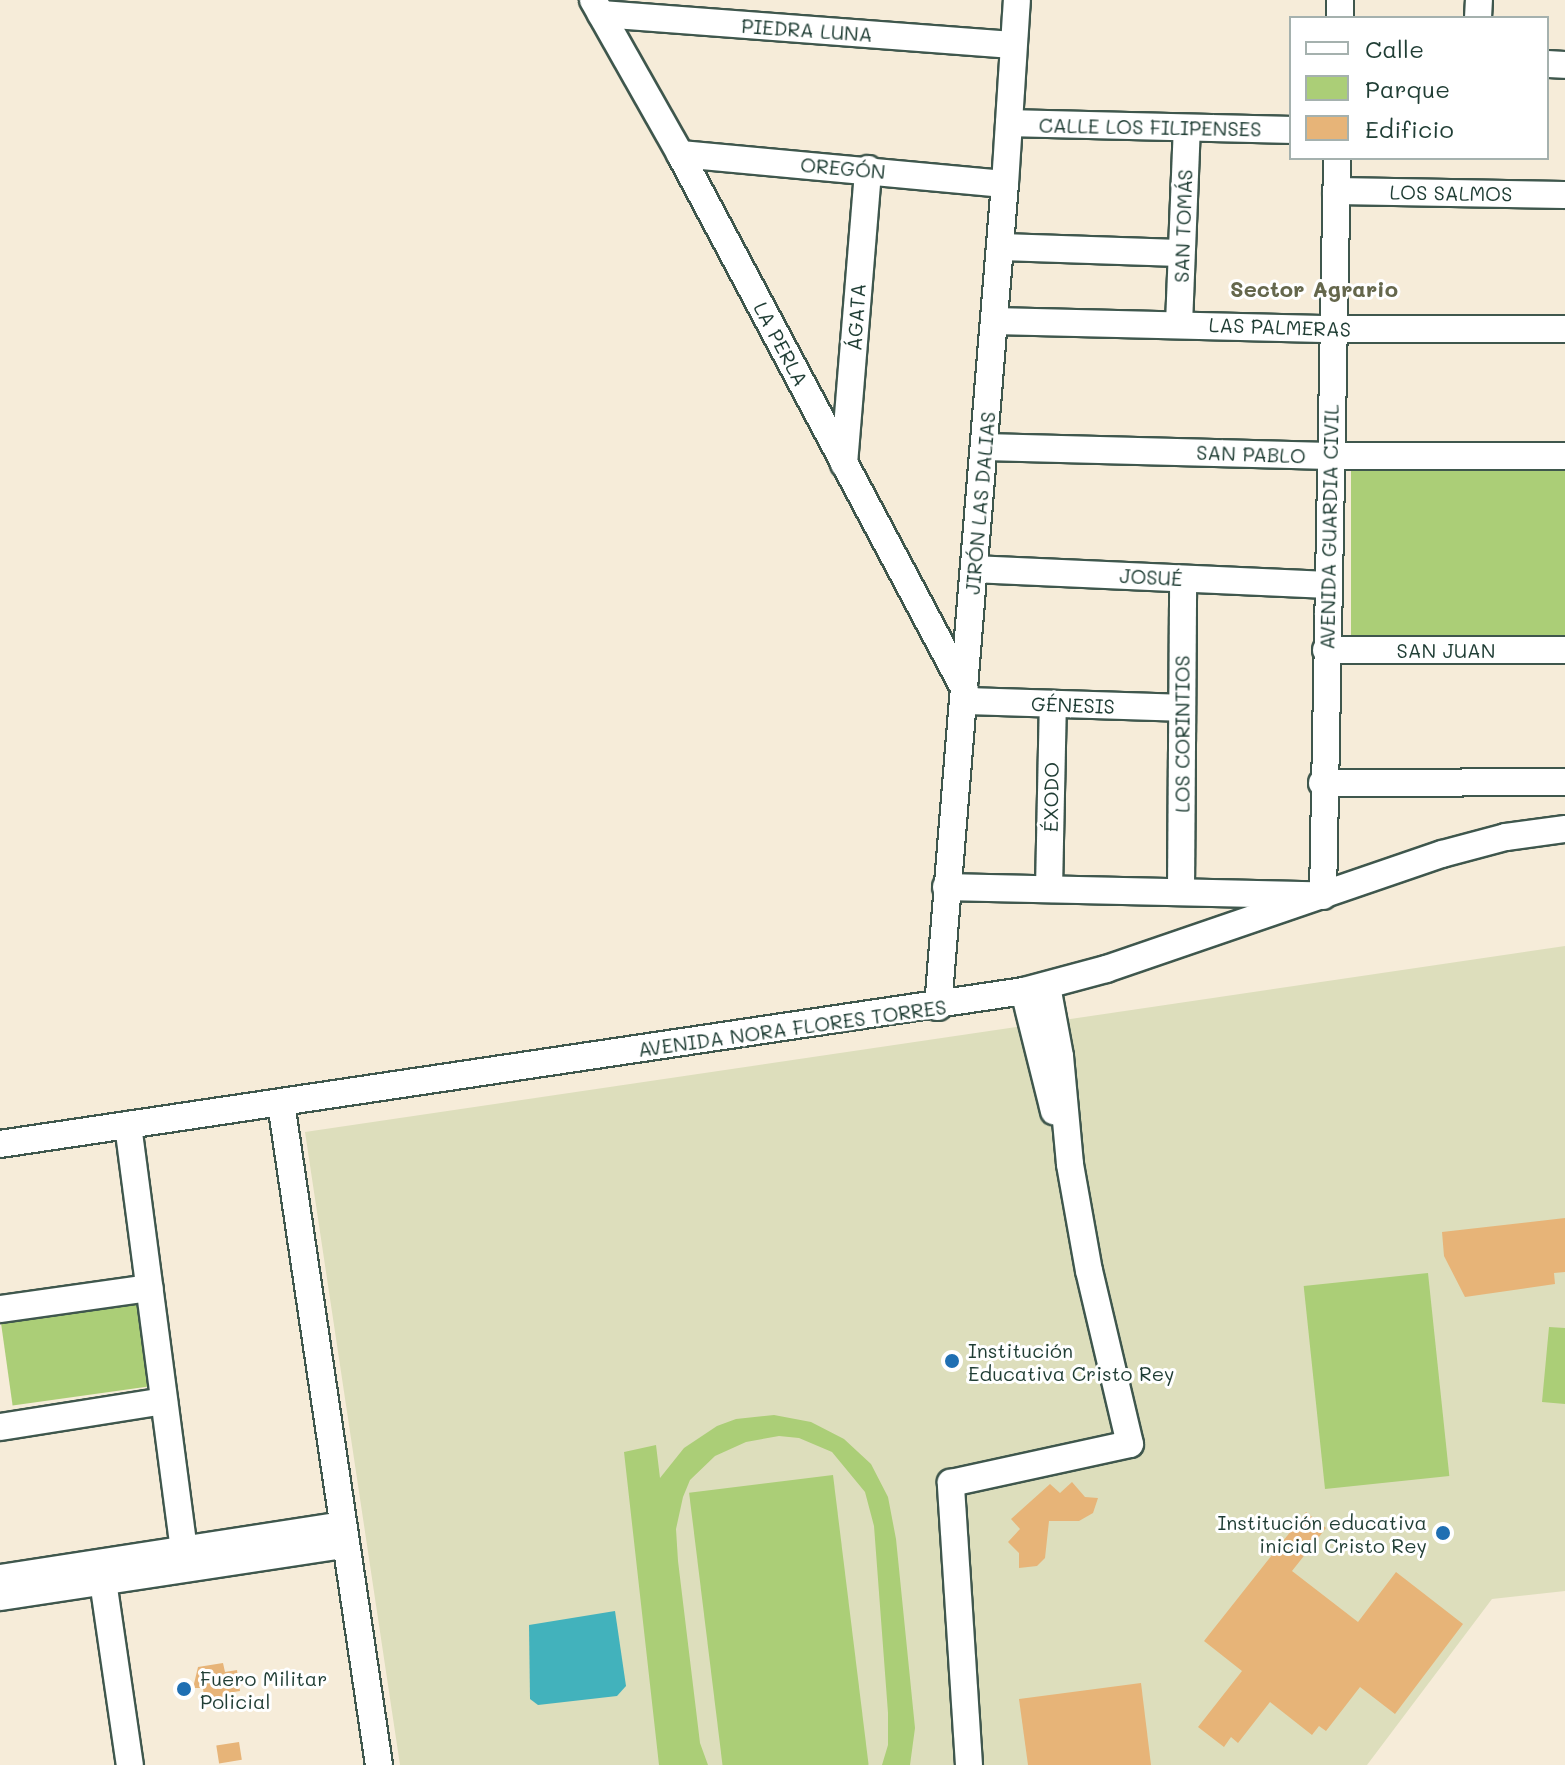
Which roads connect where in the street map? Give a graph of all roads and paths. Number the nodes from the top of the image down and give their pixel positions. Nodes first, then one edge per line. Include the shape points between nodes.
1 (1017, 0) edge
2 (597, 7) edge
3 (1013, 45) junction
4 (1009, 123) junction
5 (1187, 129) junction
6 (1289, 130) edge
7 (680, 154) junction
8 (1337, 160) edge
9 (868, 169) junction
10 (1005, 184) junction
11 (1336, 191) junction
12 (1565, 195) edge
13 (1000, 247) junction
14 (1181, 253) junction
15 (994, 321) junction
16 (1179, 324) junction
17 (1333, 329) junction
18 (1565, 329) edge
19 (984, 447) junction
20 (1330, 456) junction
21 (1565, 456) edge
22 (844, 464) junction
23 (974, 569) junction
24 (1183, 579) junction
25 (1327, 585) junction
26 (1326, 650) junction
27 (1565, 650) edge
28 (964, 696) junction
29 (1053, 704) junction
30 (1182, 708) junction
31 (1565, 782) edge
32 (1322, 783) junction
33 (1565, 829) edge
34 (946, 887) junction
35 (1049, 889) junction
36 (1181, 890) junction
37 (1323, 896) junction
38 (1036, 989) junction
39 (938, 1007) junction
40 (281, 1103) junction
41 (128, 1125) junction
42 (0, 1144) edge
43 (150, 1288) junction
44 (0, 1309) edge
45 (164, 1401) junction
46 (0, 1427) edge
47 (343, 1535) junction
48 (184, 1550) junction
49 (0, 1578) edge
50 (103, 1581) junction
51 (0, 1597) edge
52 (130, 1765) edge
53 (379, 1765) edge
54 (969, 1765) edge

1 - 3 street, JIRÓN LAS DALIAS
2 - 3 street, PIEDRA LUNA
2 - 7 street, LA PERLA
3 - 4 street, JIRÓN LAS DALIAS
4 - 5 street, CALLE LOS FILIPENSES
4 - 10 street, JIRÓN LAS DALIAS
5 - 6 street, CALLE LOS FILIPENSES
5 - 14 street, SAN TOMÁS
7 - 9 street, OREGÓN
7 - 22 street, LA PERLA
8 - 11 street, AVENIDA GUARDIA CIVIL
9 - 10 street, OREGÓN
9 - 22 street, ÁGATA
10 - 13 street, JIRÓN LAS DALIAS
11 - 12 street, LOS SALMOS
11 - 17 street, AVENIDA GUARDIA CIVIL
13 - 14 street
13 - 15 street, JIRÓN LAS DALIAS
14 - 16 street, SAN TOMÁS
15 - 16 street, LAS PALMERAS
15 - 19 street, JIRÓN LAS DALIAS
16 - 17 street, LAS PALMERAS
17 - 18 street, LAS PALMERAS
17 - 20 street, AVENIDA GUARDIA CIVIL
19 - 20 street, SAN PABLO
19 - 23 street, JIRÓN LAS DALIAS
20 - 21 street, SAN PABLO
20 - 25 street, AVENIDA GUARDIA CIVIL
22 - 28 street, LA PERLA
23 - 24 street, JOSUÉ
23 - 28 street, JIRÓN LAS DALIAS
24 - 25 street, JOSUÉ
24 - 30 street, LOS CORINTIOS
25 - 26 street, AVENIDA GUARDIA CIVIL
26 - 27 street, SAN JUAN
26 - 32 street, AVENIDA GUARDIA CIVIL
28 - 29 street, GÉNESIS
28 - 34 street, JIRÓN LAS DALIAS
29 - 30 street, GÉNESIS
29 - 35 street, ÉXODO
30 - 36 street, LOS CORINTIOS
31 - 32 street
32 - 37 street, AVENIDA GUARDIA CIVIL
33 - 37 street, AVENIDA NORA FLORES TORRES via 1467,847
34 - 35 street
34 - 39 street, JIRÓN LAS DALIAS
35 - 36 street
36 - 37 street
37 - 38 street, AVENIDA NORA FLORES TORRES
38 - 39 street, AVENIDA NORA FLORES TORRES
38 - 54 street via 1041,1069 1070,1164 1130,1444 951,1483
39 - 40 street, AVENIDA NORA FLORES TORRES
40 - 41 street, AVENIDA NORA FLORES TORRES
40 - 47 street
41 - 42 street, AVENIDA NORA FLORES TORRES
41 - 43 street
43 - 44 street
43 - 45 street
45 - 46 street
45 - 48 street
47 - 48 street
47 - 50 street
47 - 53 street
48 - 49 street
50 - 51 street
50 - 52 street

